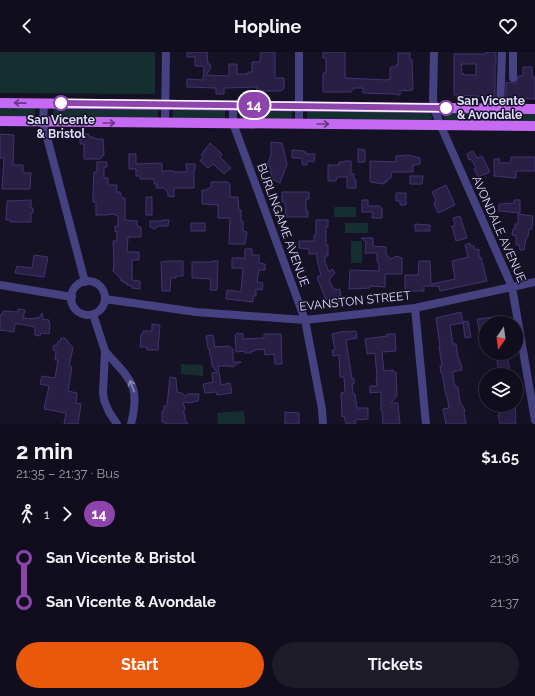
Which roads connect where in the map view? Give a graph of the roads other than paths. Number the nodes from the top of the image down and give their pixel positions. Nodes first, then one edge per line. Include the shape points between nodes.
1 (166, 52) edge
2 (299, 52) edge
3 (434, 52) edge
4 (502, 52) edge
5 (513, 52) edge
6 (513, 78) dead end
7 (0, 103) edge
8 (44, 103) junction
9 (166, 104) junction
10 (233, 105) junction
11 (299, 106) junction
12 (434, 108) junction
13 (500, 108) junction
14 (535, 109) edge
15 (0, 121) edge
16 (43, 122) junction
17 (165, 123) junction
18 (233, 123) junction
19 (298, 124) junction
20 (440, 124) junction
21 (535, 126) edge
22 (85, 282) junction
23 (535, 282) edge
24 (0, 285) edge
25 (512, 287) junction
26 (72, 297) junction
27 (105, 299) junction
28 (415, 308) junction
29 (93, 314) junction
30 (305, 320) junction
31 (105, 351) junction
32 (535, 420) edge
33 (117, 424) edge
34 (131, 424) edge
35 (322, 424) edge
36 (426, 424) edge

1 - 9 street
2 - 11 street
3 - 12 street, AVONDALE AVENUE
4 - 13 street
5 - 6 street
8 -> 7 main road
8 - 9 main road
8 - 16 street
9 - 10 main road
9 - 17 street
10 - 11 main road
10 - 18 street, BURLINGAME AVENUE
11 - 12 main road
11 - 19 street
12 - 13 main road
12 - 20 street, AVONDALE AVENUE
13 - 14 main road
15 - 16 main road
16 -> 17 main road
16 - 22 street
17 - 18 main road
18 - 19 main road
18 - 30 street, BURLINGAME AVENUE
19 -> 20 main road
20 - 21 main road
20 - 25 street, AVONDALE AVENUE
22 - 26 street via 76,287
22 - 27 street via 90,281 99,285 103,289
23 - 25 street, EVANSTON STREET
24 - 26 street
25 - 28 street, EVANSTON STREET
25 - 32 street, AVONDALE AVENUE
26 - 29 street via 74,307 78,311
27 - 29 street via 101,308
27 - 30 street, EVANSTON STREET via 196,312
28 - 30 street, EVANSTON STREET
28 - 36 street
29 - 31 street
30 - 35 street, BURLINGAME AVENUE via 322,409
31 - 33 street via 104,400
34 -> 31 street via 135,407 134,388

